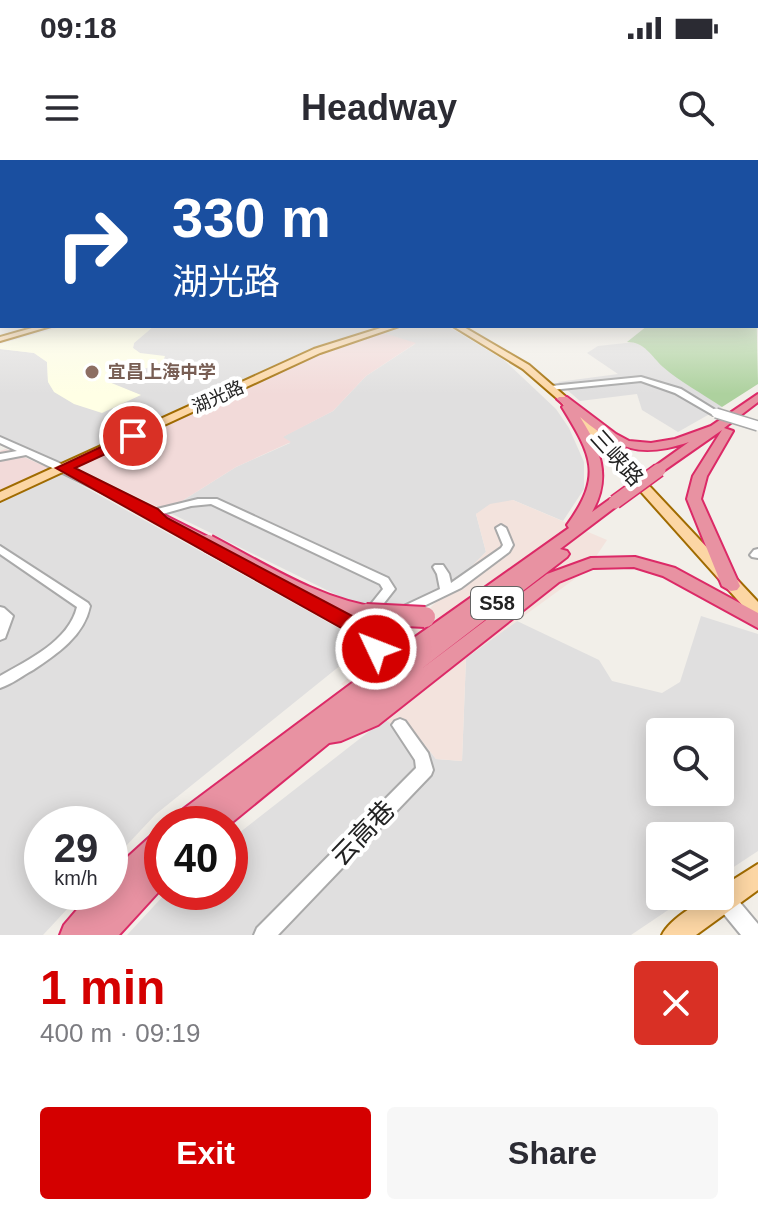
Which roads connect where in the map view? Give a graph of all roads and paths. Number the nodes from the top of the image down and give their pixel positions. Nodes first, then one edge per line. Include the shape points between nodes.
1 (40, 328) edge
2 (389, 328) edge
3 (460, 328) edge
4 (0, 339) edge
5 (551, 388) junction
6 (758, 397) edge
7 (563, 399) junction
8 (758, 406) edge
9 (721, 424) junction
10 (758, 426) edge
11 (0, 440) edge
12 (26, 452) junction
13 (0, 457) edge
14 (63, 468) junction
15 (0, 497) edge
16 (620, 504) junction
17 (152, 513) junction
18 (501, 528) dead end
19 (562, 540) junction
20 (0, 549) edge
21 (439, 567) dead end
22 (731, 586) junction
23 (446, 590) junction
24 (485, 595) junction
25 (373, 609) dead end
26 (0, 611) edge
27 (758, 612) edge
28 (758, 622) edge
29 (367, 633) junction
30 (0, 635) edge
31 (376, 649) dead end
32 (0, 683) edge
33 (372, 689) junction
34 (400, 725) dead end
35 (311, 745) junction
36 (208, 806) edge
37 (234, 806) edge
38 (144, 860) edge
39 (758, 876) edge
40 (144, 887) edge
41 (734, 893) edge
42 (711, 910) edge
43 (733, 910) edge
44 (74, 935) edge
45 (100, 935) edge
46 (264, 935) edge
47 (675, 935) edge
48 (754, 935) edge

1 - 4 main road
2 - 14 main road, 湖光路 via 317,351
3 - 5 main road, 三峡路
5 - 7 main road, 三峡路
5 - 9 street via 641,379 678,391
6 - 9 highway, S58
7 - 9 highway via 615,440 632,446 666,446
7 - 19 highway via 592,446 599,475 591,500
7 - 22 main road, 三峡路
8 - 9 highway, S58
9 - 10 street, bridge
9 - 16 highway, S58
9 - 22 highway via 694,499
11 - 12 street
12 - 13 street
12 - 14 street
14 - 15 main road, 湖光路
14 - 17 street
16 - 19 highway, S58
16 - 33 highway, S58
17 - 24 highway, bridge via 344,609 385,619 425,617
17 - 25 street via 213,501 384,581 389,589
17 - 29 street
18 - 23 street via 508,548
19 - 24 highway, S58
20 - 32 street via 84,606 84,616 72,633
21 - 23 street
22 - 27 main road, 三峡路
23 - 29 street
24 - 33 highway, S58
26 - 30 street via 7,616
28 - 35 highway via 652,566 604,561 577,567 553,578 370,719
29 - 31 street
33 - 35 highway, S58
33 - 36 highway, S58
34 - 46 street, 云高巷 via 425,770
35 - 37 highway, S58
38 - 44 highway
39 - 41 main road
40 - 45 highway
42 - 47 main road
43 - 48 street

